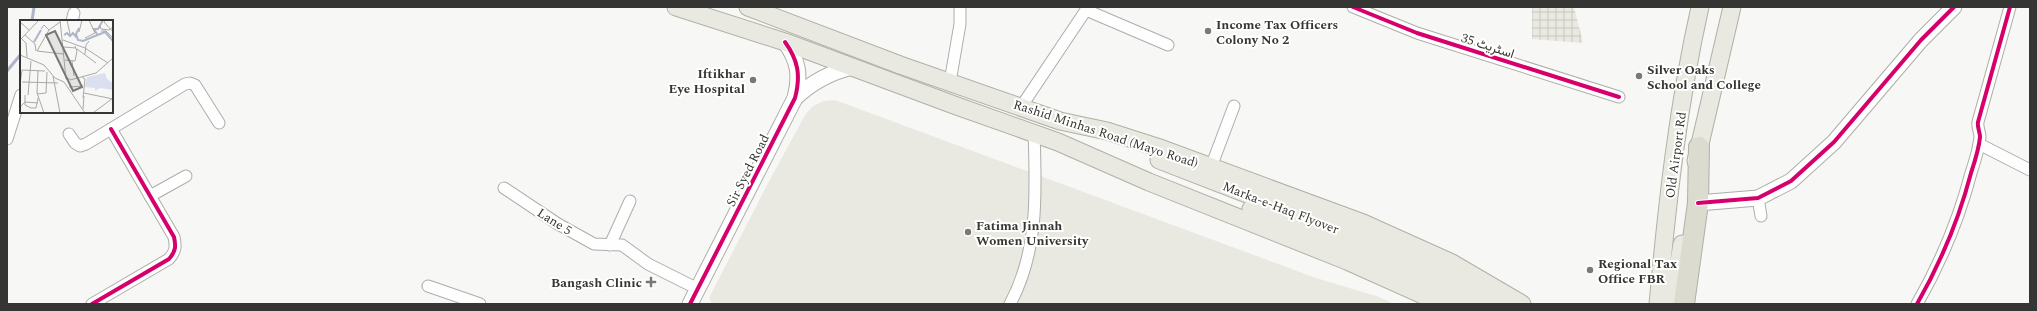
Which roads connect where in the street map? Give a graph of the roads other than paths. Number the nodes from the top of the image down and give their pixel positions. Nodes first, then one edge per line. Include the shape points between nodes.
1 (676, 7) edge
2 (748, 7) edge
3 (960, 7) edge
4 (1353, 7) edge
5 (1700, 7) edge
6 (1712, 7) edge
7 (1732, 7) edge
8 (1954, 7) edge
9 (2010, 7) edge
10 (1087, 8) edge
11 (785, 42) junction
12 (1168, 45) dead end
13 (853, 67) junction
14 (950, 82) junction
15 (1618, 96) dead end
16 (20, 98) edge
17 (795, 98) junction
18 (1234, 106) dead end
19 (1021, 107) junction
20 (1060, 121) junction
21 (1679, 122) junction
22 (219, 123) dead end
23 (111, 128) junction
24 (1034, 132) junction
25 (69, 134) dead end
26 (7, 139) edge
27 (1058, 142) junction
28 (1979, 144) junction
29 (1699, 147) junction
30 (1211, 167) junction
31 (2030, 170) edge
32 (186, 176) dead end
33 (504, 188) dead end
34 (150, 196) junction
35 (1758, 198) junction
36 (630, 201) dead end
37 (1698, 203) junction
38 (1761, 216) dead end
39 (1664, 237) junction
40 (610, 244) junction
41 (428, 286) dead end
42 (698, 289) junction
43 (92, 304) edge
44 (480, 304) edge
45 (690, 304) edge
46 (1010, 304) edge
47 (1443, 304) edge
48 (1471, 304) edge
49 (1496, 304) edge
50 (1522, 304) edge
51 (1652, 304) edge
52 (1658, 304) edge
53 (1672, 304) edge
54 (1684, 304) edge
55 (1917, 304) edge

1 - 11 main road, Rashid Minhas Road (Mayo Road)
2 - 14 main road, Rashid Minhas Road (Mayo Road)
3 - 14 street via 960,24
4 - 15 street, اسٹریٹ 35 via 1417,33
5 - 21 main road, Old Airport Rd
6 - 21 main road
7 - 29 main road, Old Airport Rd
8 - 35 street via 1921,40 1834,142 1791,181
9 - 28 street via 1978,122
10 - 12 street
10 - 19 street
11 - 13 main road, Rashid Minhas Road (Mayo Road)
11 - 17 street, Sir Syed Road via 798,68 799,83
13 - 17 street, Sir Syed Road via 837,71 807,86
13 - 24 main road, Rashid Minhas Road (Mayo Road) via 1001,123
14 - 19 main road, Rashid Minhas Road (Mayo Road)
16 - 26 street
17 - 42 street, Sir Syed Road
18 - 30 street
19 - 20 main road, Rashid Minhas Road (Mayo Road)
20 - 30 main road, Rashid Minhas Road (Mayo Road) via 1107,131
20 - 49 main road, Marka-e-Haq Flyover via 1425,264
21 - 39 main road, Old Airport Rd
22 - 23 street via 195,85 190,83
23 - 25 street via 80,146
23 - 34 street
24 - 27 main road, Rashid Minhas Road (Mayo Road)
24 - 46 street via 1036,189 1032,242 1023,278
27 - 47 main road, Rashid Minhas Road (Mayo Road) via 1142,179 1347,260
27 - 48 main road, Marka-e-Haq Flyover via 1155,173 1378,258 1420,276
28 - 31 street
28 - 55 street via 1968,187 1950,239
29 - 37 highway
29 - 53 main road, Old Airport Rd
30 - 50 main road, Rashid Minhas Road (Mayo Road) via 1363,223 1412,244 1482,278
32 - 34 street
33 - 40 street, Lane 5 via 558,224 594,244
34 - 43 street via 174,237 174,253 169,259
35 - 37 street
35 - 38 street
36 - 40 street
37 - 54 highway
39 - 51 main road
39 - 52 main road, Old Airport Rd
40 - 42 street, Lane 5 via 622,245 648,264
41 - 44 street
42 - 45 street, Sir Syed Road

